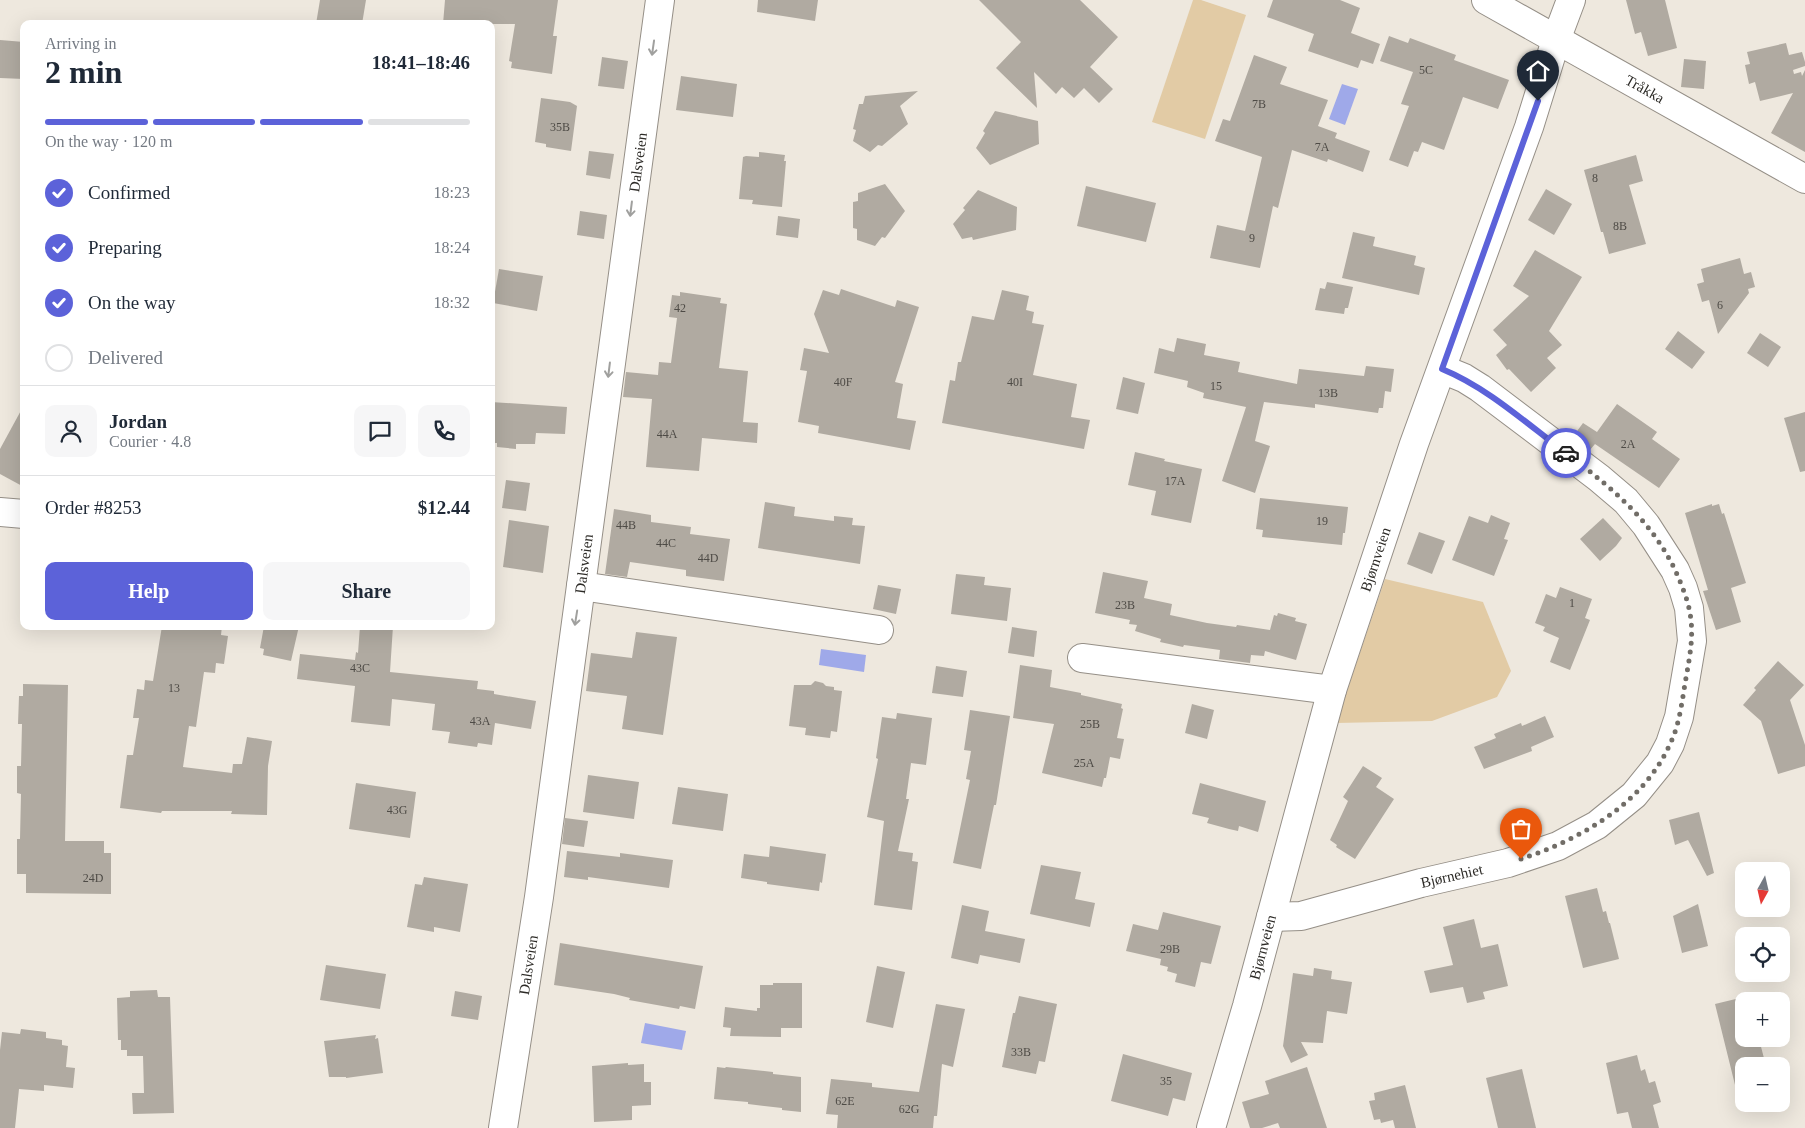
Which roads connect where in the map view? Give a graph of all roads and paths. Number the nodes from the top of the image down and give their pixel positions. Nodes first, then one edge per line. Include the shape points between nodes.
1 (660, 0) edge
2 (1486, 0) edge
3 (1571, 0) edge
4 (1556, 40) junction
5 (1805, 179) edge
6 (1442, 369) junction
7 (0, 512) edge
8 (20, 514) edge
9 (580, 586) junction
10 (879, 630) dead end
11 (1082, 658) dead end
12 (1332, 690) junction
13 (1271, 917) junction
14 (504, 1128) edge
15 (1211, 1128) edge

1 -> 9 street, Dalsveien
2 - 4 street, Tråkka
3 - 4 street, Bjørnveien
4 - 5 street, Tråkka
4 - 6 street, Bjørnveien via 1529,127
6 - 12 street, Bjørnveien
6 - 13 street, Bjørnehiet via 1480,388 1598,478 1626,501 1663,550 1683,588 1692,626 1676,731 1660,763 1634,795 1597,825 1558,846 1508,863 1301,916
7 - 8 street
9 - 10 street
9 -> 14 street, Dalsveien via 539,897
11 - 12 street
12 - 13 street, Bjørnveien
13 - 15 street, Bjørnveien

